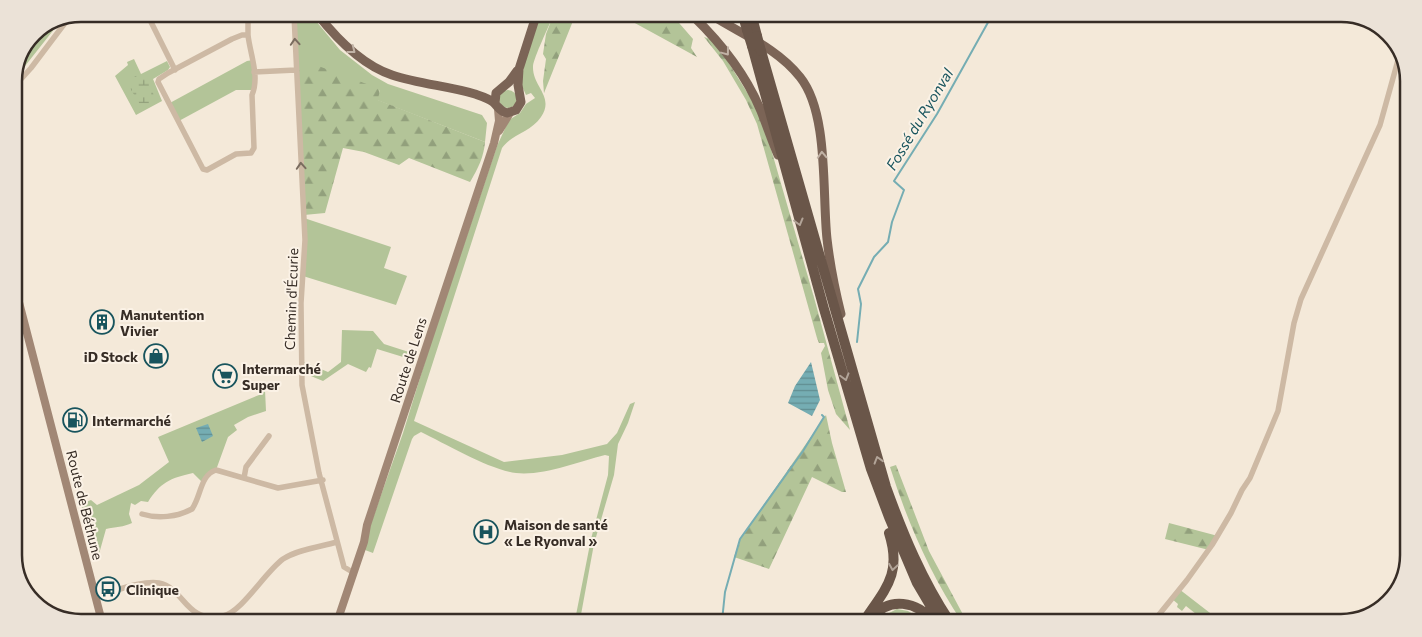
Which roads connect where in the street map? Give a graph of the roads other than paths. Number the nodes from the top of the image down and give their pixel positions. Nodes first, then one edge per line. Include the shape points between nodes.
1 (152, 23) edge
2 (248, 23) edge
3 (294, 23) edge
4 (326, 23) edge
5 (534, 23) edge
6 (700, 23) edge
7 (723, 23) edge
8 (745, 23) edge
9 (754, 23) edge
10 (63, 26) edge
11 (248, 34) junction
12 (1397, 65) edge
13 (518, 69) junction
14 (175, 70) junction
15 (296, 70) junction
16 (254, 72) junction
17 (23, 77) edge
18 (504, 87) junction
19 (518, 91) junction
20 (496, 106) junction
21 (510, 113) junction
22 (496, 135) junction
23 (787, 174) junction
24 (23, 317) edge
25 (846, 349) junction
26 (269, 436) dead end
27 (871, 469) junction
28 (244, 478) junction
29 (322, 480) junction
30 (142, 514) dead end
31 (337, 542) junction
32 (351, 572) junction
33 (96, 596) junction
34 (100, 614) edge
35 (198, 614) edge
36 (227, 614) edge
37 (336, 614) edge
38 (339, 614) edge
39 (869, 614) edge
40 (876, 614) edge
41 (925, 614) edge
42 (935, 614) edge
43 (945, 614) edge
44 (1160, 614) edge

1 - 14 street
2 - 11 street
15 -> 3 street, Chemin d'Écurie
4 -> 20 main road via 348,47 376,68 476,94
5 - 13 main road
6 -> 23 main road via 739,70 760,109
25 -> 7 main road via 829,256 821,142 814,102 788,65 751,37
8 - 23 highway, bridge
9 - 25 highway, bridge
10 - 17 street
11 - 14 street via 242,34
11 - 16 street
12 - 44 street via 1380,126 1307,283 1294,323 1278,411 1250,478 1212,545
13 - 18 main road
13 - 19 main road
14 - 16 street via 158,82 203,169 208,170 236,154 251,153 254,148
15 - 16 street
29 -> 15 street, Chemin d'Écurie via 302,385 301,303 305,240
18 - 19 main road
18 - 20 main road via 496,93
19 - 21 main road via 521,102
20 - 21 main road
20 - 22 main road, Route de Lens
21 - 22 main road
22 - 32 main road, Route de Lens via 364,542
23 -> 27 highway
24 - 33 main road, Route de Béthune
43 -> 25 highway via 922,573 896,515
26 - 28 street via 246,468
27 -> 39 highway via 873,486 892,544 894,565 886,588
27 - 42 highway via 913,575
28 - 29 street via 278,488
28 - 30 street via 221,470 212,472 203,483 192,509 158,518
29 - 31 street, Chemin d'Écurie
31 - 32 street, Chemin d'Écurie via 344,567
31 - 36 street via 295,553 283,560 234,611
32 - 37 main road
32 - 38 main road, Route de Lens
33 - 34 main road, Route de Béthune
33 - 35 street via 159,583
40 - 41 highway via 887,606 900,603

